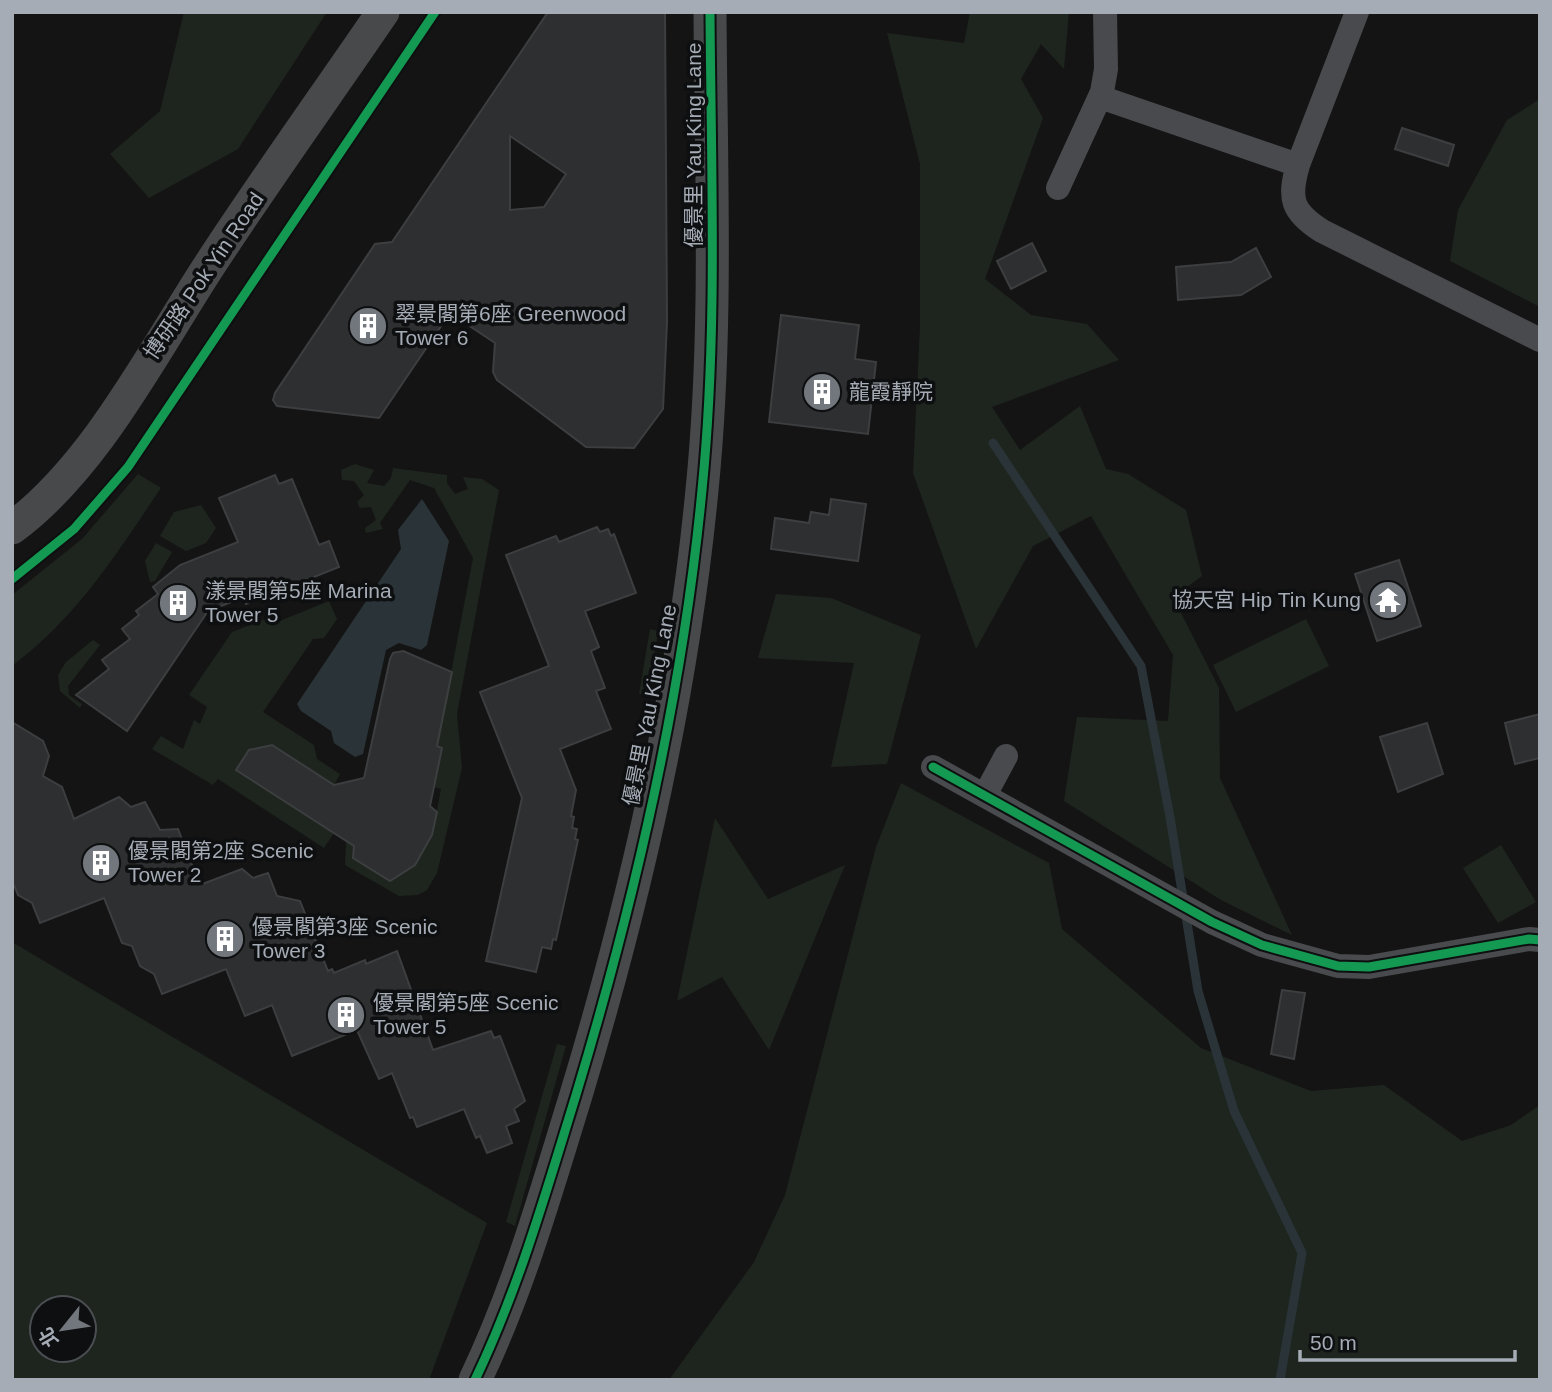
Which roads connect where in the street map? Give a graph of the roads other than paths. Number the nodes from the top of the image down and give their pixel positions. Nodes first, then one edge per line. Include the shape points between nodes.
1 (383, 12) edge
2 (710, 12) edge
3 (1105, 12) edge
4 (1357, 12) edge
5 (1100, 97) junction
6 (1298, 164) junction
7 (1058, 188) dead end
8 (1540, 340) edge
9 (12, 528) edge
10 (1006, 756) dead end
11 (933, 766) dead end
12 (985, 795) junction
13 (1540, 940) edge
14 (475, 1380) edge

1 - 9 street, 博研路 Pok Yin Road via 95,442 54,491
2 - 14 street, 優景里 Yau King Lane via 710,384 695,557 668,721 591,1045 519,1278
3 - 5 street via 1106,69
4 - 6 street
5 - 6 street
5 - 7 street
6 - 8 street via 1292,188 1304,220
10 - 12 street
11 - 12 street
12 - 13 street via 1212,922 1262,945 1338,966 1379,966

